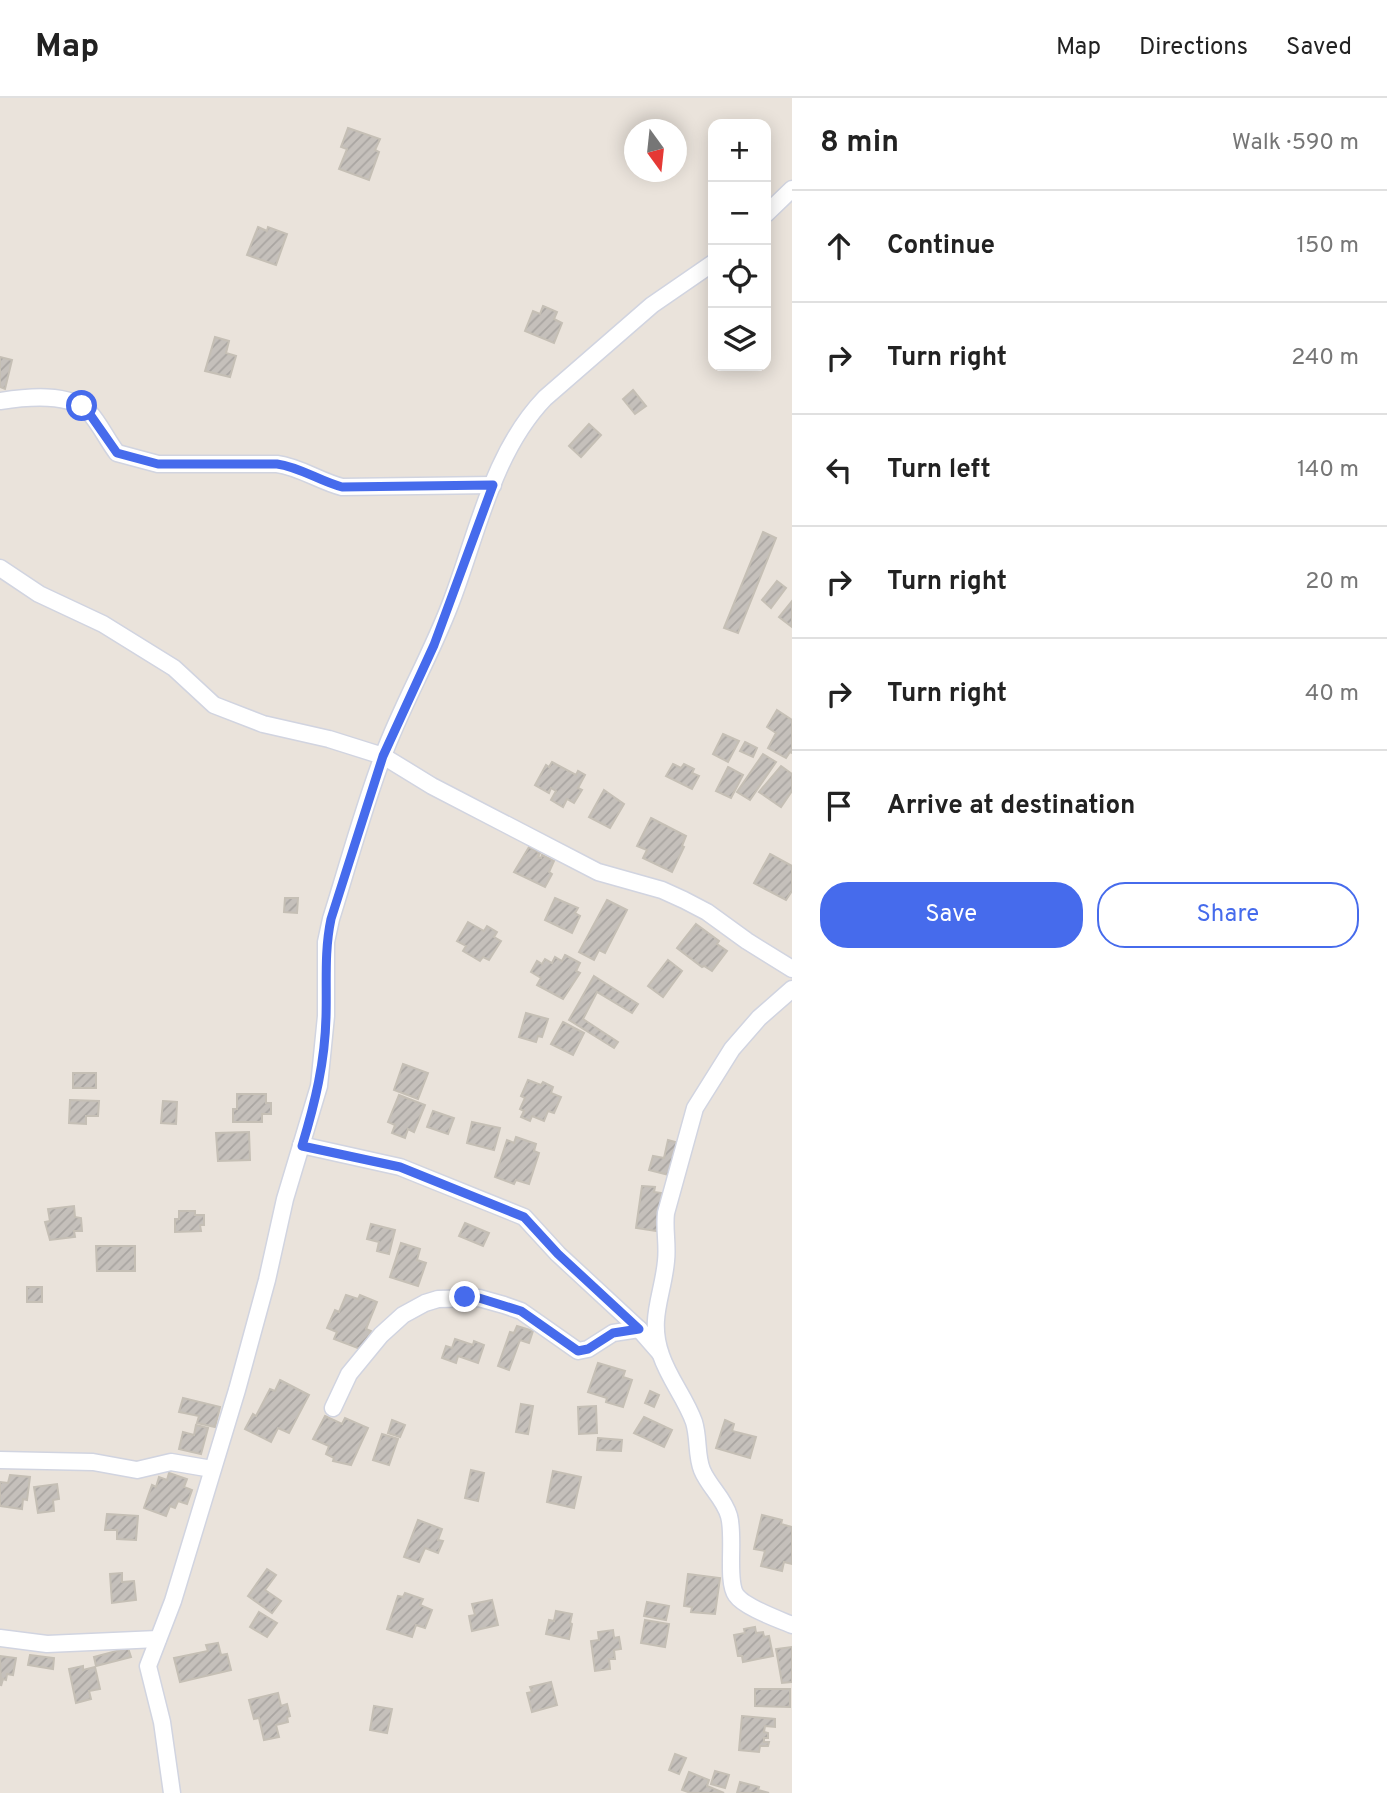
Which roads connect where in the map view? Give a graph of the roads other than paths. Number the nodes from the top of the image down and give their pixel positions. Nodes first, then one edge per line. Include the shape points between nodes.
1 (792, 189) edge
2 (771, 209) edge
3 (708, 266) edge
4 (0, 401) edge
5 (493, 485) junction
6 (0, 568) edge
7 (383, 756) junction
8 (792, 969) edge
9 (792, 989) edge
10 (302, 1146) junction
11 (639, 1329) junction
12 (660, 1353) junction
13 (333, 1408) dead end
14 (0, 1460) edge
15 (212, 1469) junction
16 (792, 1625) edge
17 (0, 1638) edge
18 (158, 1639) junction
19 (172, 1793) edge

1 - 2 street
3 - 5 street via 653,305 528,415
4 - 5 street via 43,398 76,402 117,453 158,464 277,464 342,487
5 - 7 street via 434,645
6 - 7 street via 174,668 214,705 263,724
7 - 8 street via 598,872 662,890 695,906
7 - 10 street via 326,942 322,1066
9 - 12 street via 743,1035 695,1108 666,1213 666,1265 656,1311
10 - 11 street via 400,1167 524,1217
10 - 15 street
11 - 12 street
11 - 13 street via 613,1333 578,1351 521,1311 479,1298 438,1299 403,1315 381,1335 349,1374
12 - 16 street via 692,1418 701,1468 728,1513 736,1596
14 - 15 street via 93,1462 137,1470 171,1462
15 - 18 street
17 - 18 street via 47,1644
18 - 19 street via 148,1670 162,1722

